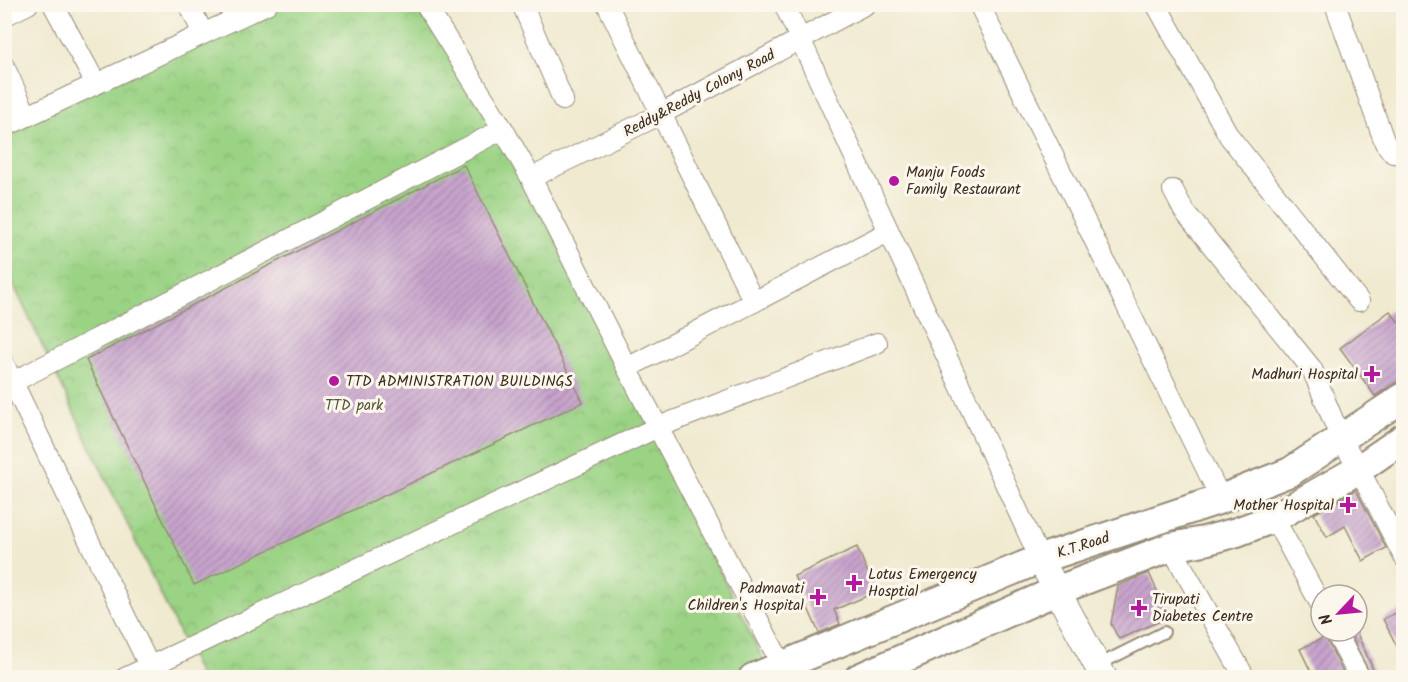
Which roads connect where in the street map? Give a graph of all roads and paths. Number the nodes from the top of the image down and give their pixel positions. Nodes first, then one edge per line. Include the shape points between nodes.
1 (28, 4) edge
2 (53, 4) edge
3 (189, 4) edge
4 (267, 4) edge
5 (425, 4) edge
6 (522, 4) edge
7 (607, 4) edge
8 (784, 4) edge
9 (866, 4) edge
10 (979, 4) edge
11 (1156, 4) edge
12 (1335, 4) edge
13 (4, 16) edge
14 (203, 34) junction
15 (800, 40) junction
16 (4, 66) edge
17 (96, 84) junction
18 (563, 100) dead end
19 (661, 114) junction
20 (27, 116) junction
21 (4, 127) edge
22 (503, 129) junction
23 (1404, 154) edge
24 (531, 178) junction
25 (1173, 190) dead end
26 (888, 232) junction
27 (1359, 301) dead end
28 (754, 302) junction
29 (877, 343) dead end
30 (627, 368) junction
31 (9, 373) edge
32 (1404, 397) edge
33 (658, 427) junction
34 (1404, 438) edge
35 (1341, 439) junction
36 (1359, 469) junction
37 (1221, 499) junction
38 (1274, 518) junction
39 (1171, 546) junction
40 (1404, 557) edge
41 (1040, 559) junction
42 (1309, 583) edge
43 (1056, 591) junction
44 (1164, 632) dead end
45 (1341, 643) edge
46 (785, 671) edge
47 (152, 672) edge
48 (1101, 672) edge
49 (125, 678) edge
50 (753, 678) edge
51 (859, 678) edge
52 (1245, 678) edge
53 (1360, 678) edge

1 - 13 street
2 - 17 street
3 - 14 street
4 - 14 street
5 - 22 street
6 - 18 street
7 - 19 street
8 - 15 street
9 - 15 street, Reddy&Reddy Colony Road
10 - 37 street
11 - 27 street via 1229,136
12 - 23 street via 1385,142 1393,153
14 - 17 street
15 - 19 street, Reddy&Reddy Colony Road
15 - 26 street
16 - 20 street
17 - 20 street
19 - 24 street, Reddy&Reddy Colony Road
19 - 28 street
20 - 21 street
22 - 24 street
22 - 31 street
24 - 30 street
25 - 35 street via 1184,212 1312,369
26 - 28 street
26 - 41 street
28 - 30 street
29 - 33 street
30 - 33 street
31 - 47 street
32 - 35 main road, K.T.Road
33 - 46 street
33 - 47 street
34 - 36 main road
35 - 36 street
35 - 37 main road, K.T.Road via 1290,472
36 - 38 main road
36 - 40 street
37 - 41 main road, K.T.Road
38 - 39 main road via 1238,532
38 - 42 street
39 - 43 main road
39 - 52 street
41 - 43 street
41 - 46 main road, K.T.Road
43 - 48 street
43 - 51 main road
44 - 48 lane
45 - 53 street
46 - 50 main road, K.T.Road
47 - 49 street

